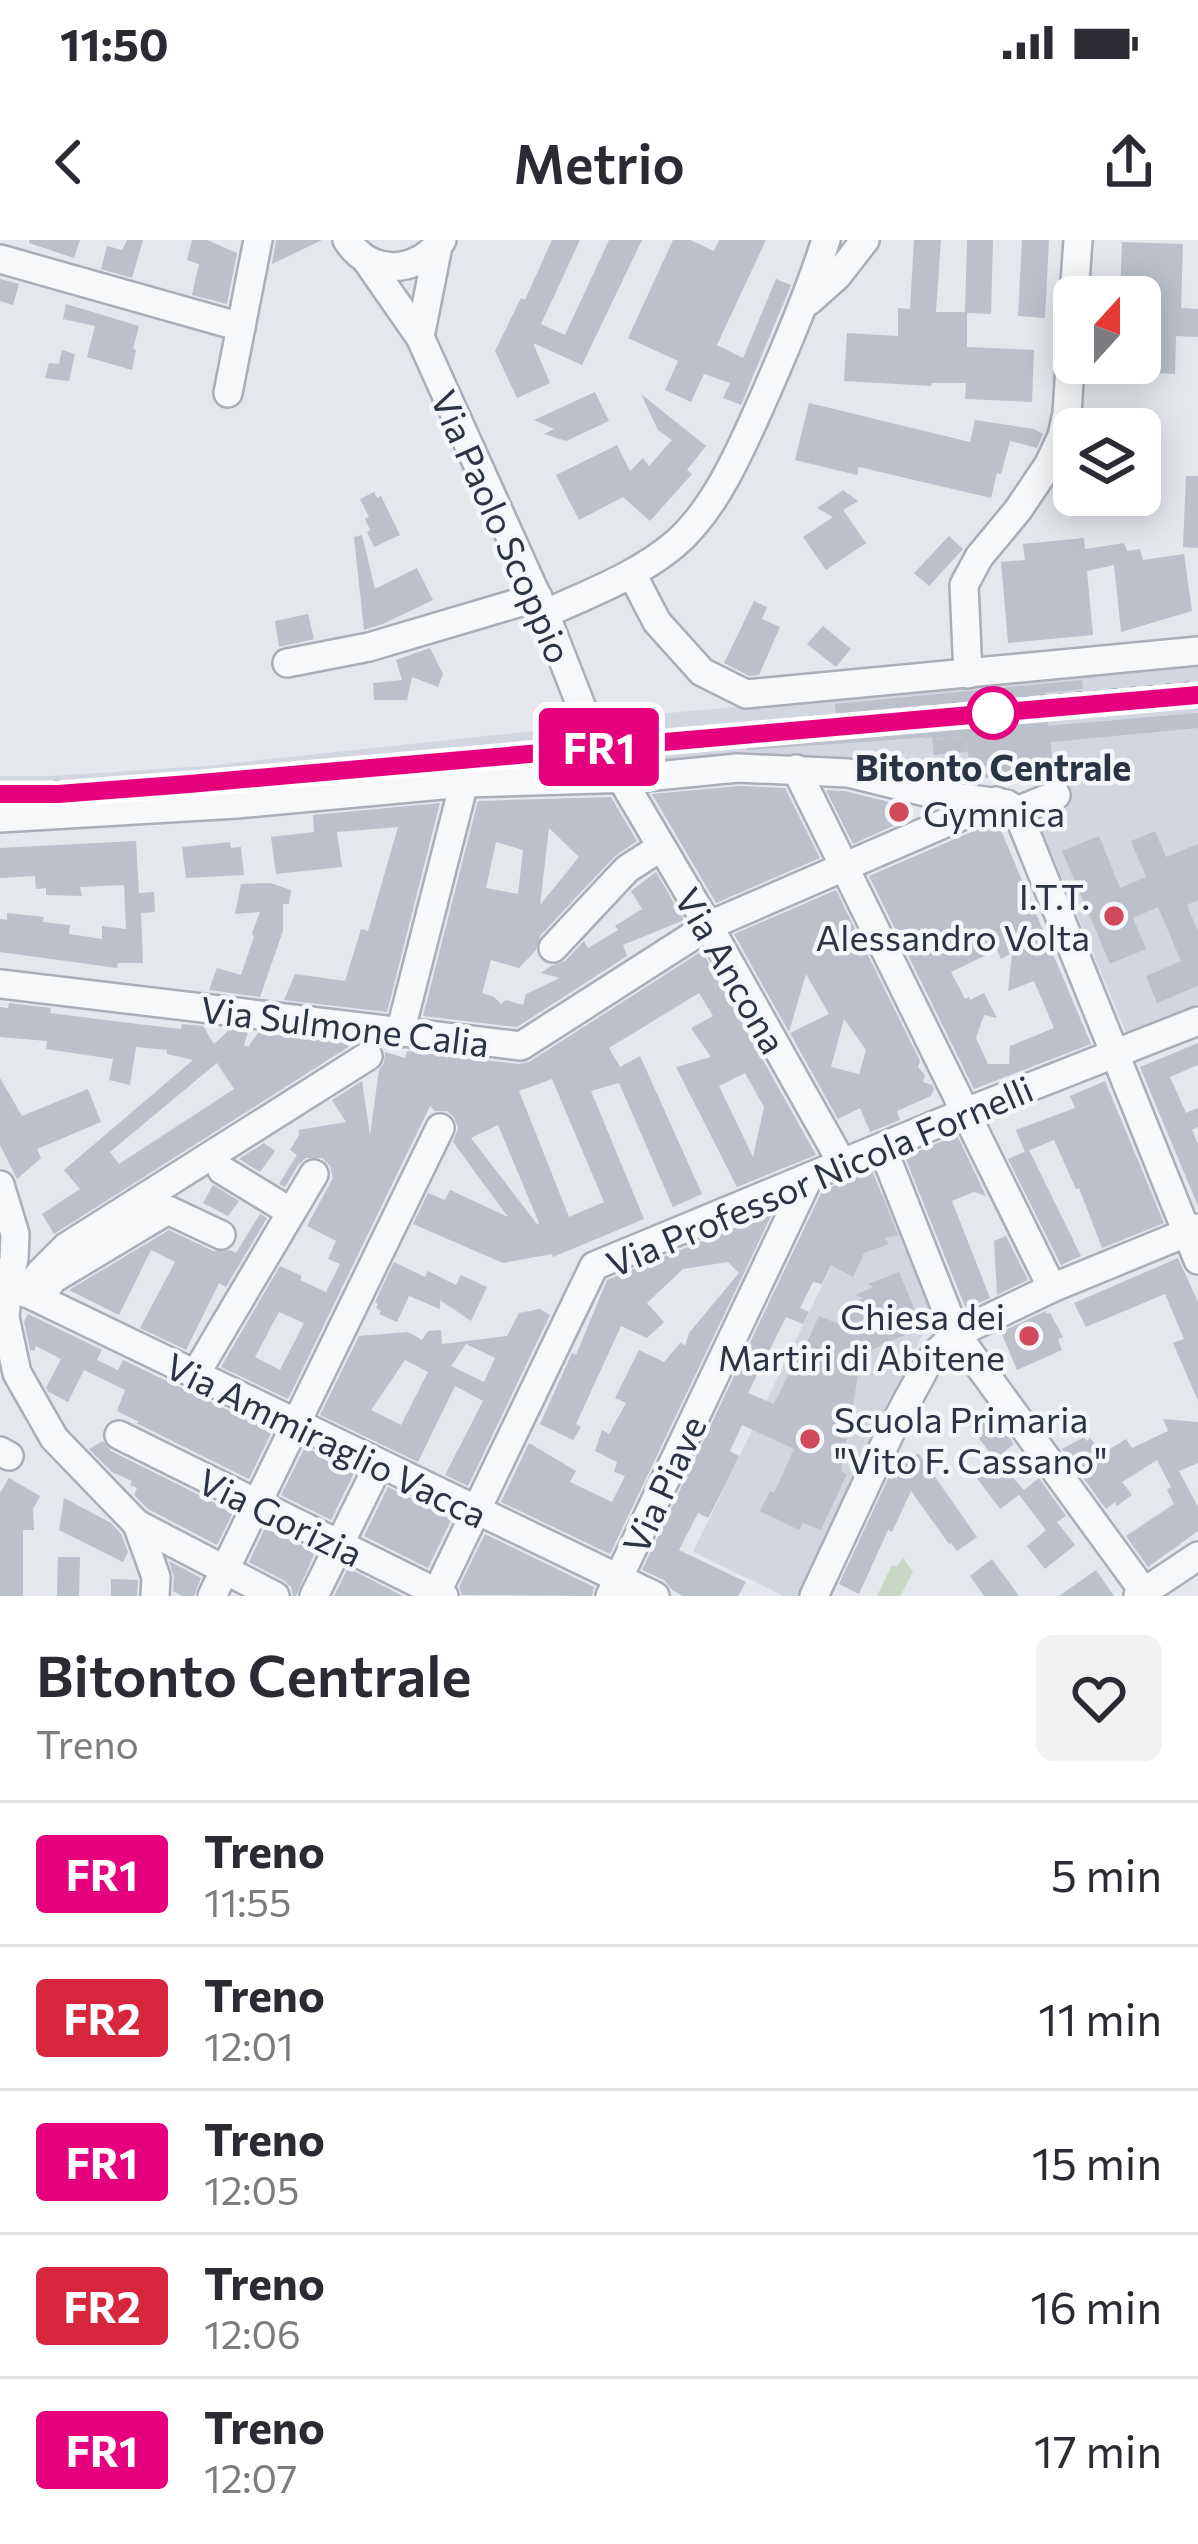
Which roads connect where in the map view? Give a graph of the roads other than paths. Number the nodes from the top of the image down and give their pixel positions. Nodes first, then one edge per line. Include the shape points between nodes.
1 (258, 240) edge
2 (347, 240) edge
3 (826, 240) edge
4 (865, 240) edge
5 (1078, 240) edge
6 (440, 243) edge
7 (0, 259) edge
8 (367, 261) junction
9 (1076, 276) edge
10 (806, 304) junction
11 (241, 327) junction
12 (420, 337) junction
13 (1069, 384) edge
14 (228, 393) dead end
15 (632, 574) junction
16 (542, 605) junction
17 (1198, 651) edge
18 (287, 662) dead end
19 (968, 674) junction
20 (796, 770) junction
21 (621, 778) junction
22 (464, 783) junction
23 (933, 794) junction
24 (1056, 795) dead end
25 (995, 804) junction
26 (0, 818) edge
27 (925, 833) junction
28 (662, 847) junction
29 (843, 866) junction
30 (708, 926) junction
31 (553, 948) dead end
32 (0, 984) edge
33 (1198, 1021) edge
34 (400, 1033) junction
35 (1115, 1052) junction
36 (368, 1056) dead end
37 (966, 1112) junction
38 (440, 1129) dead end
39 (882, 1148) junction
40 (842, 1163) junction
41 (222, 1170) dead end
42 (314, 1174) dead end
43 (809, 1177) junction
44 (0, 1185) edge
45 (291, 1212) junction
46 (1192, 1230) edge
47 (220, 1235) dead end
48 (1198, 1260) edge
49 (1052, 1288) junction
50 (18, 1289) edge
51 (956, 1334) junction
52 (195, 1375) junction
53 (296, 1424) junction
54 (119, 1436) dead end
55 (379, 1464) junction
56 (256, 1504) junction
57 (476, 1510) junction
58 (137, 1524) junction
59 (340, 1545) junction
60 (1198, 1556) edge
61 (219, 1583) edge
62 (614, 1587) edge
63 (438, 1595) edge
64 (1143, 1595) edge
65 (155, 1596) edge
66 (275, 1596) edge
67 (314, 1596) edge
68 (655, 1596) edge
69 (814, 1596) edge

1 - 11 street
2 - 8 street, Via Paolo Scoppio
3 - 10 street
4 - 10 street
5 - 9 street
6 - 8 street via 413,265
6 - 12 street
7 - 11 street
8 - 12 street, Via Paolo Scoppio
10 - 15 street via 733,468 679,540
11 - 14 street
12 - 16 street, Via Paolo Scoppio
13 - 19 street via 1063,436 1049,464 964,585
15 - 16 street
15 - 19 street via 657,622 702,672 746,694
16 - 18 street
16 - 21 street, Via Paolo Scoppio via 593,736
17 - 19 street
20 - 21 street
20 - 23 street via 848,773
20 - 29 street
21 - 22 street
21 - 28 street, Via Ancona
22 - 26 street
22 - 34 street
23 - 25 street
23 - 27 street
24 - 25 street, Via Sulmone Calia
25 - 27 street, Via Sulmone Calia
25 - 35 street
27 - 29 street, Via Sulmone Calia
28 - 30 street, Via Ancona
28 - 31 street via 627,869
29 - 30 street, Via Sulmone Calia
29 - 37 street
30 - 34 street, Via Sulmone Calia via 521,1046
30 - 40 street, Via Ancona
32 - 34 street, Via Sulmone Calia
33 - 35 street, Via Professor Nicola Fornelli
35 - 37 street, Via Professor Nicola Fornelli
35 - 46 street
36 - 50 street via 66,1247
37 - 39 street, Via Professor Nicola Fornelli
37 - 49 street
38 - 53 street
39 - 40 street, Via Professor Nicola Fornelli
39 - 51 street
40 - 43 street, Via Professor Nicola Fornelli
41 - 45 street
42 - 45 street
43 - 57 street, Via Professor Nicola Fornelli via 594,1266
43 - 62 street, Via Piave
44 - 50 street via 15,1234
45 - 52 street
46 - 48 street
46 - 49 street
47 - 50 street via 168,1210 53,1279
49 - 51 street
50 - 52 street, Via Ammiraglio Vacca
50 - 58 street via 5,1317 17,1373 55,1438
51 - 64 street
51 - 69 street via 926,1366
52 - 53 street, Via Ammiraglio Vacca
53 - 55 street, Via Ammiraglio Vacca
53 - 56 street
54 - 56 street, Via Gorizia
55 - 57 street, Via Ammiraglio Vacca
55 - 59 street
56 - 59 street, Via Gorizia
56 - 61 street
57 - 62 street, Via Ammiraglio Vacca
57 - 63 street, Via Professor Nicola Fornelli
58 - 61 street
58 - 65 street
59 - 63 street, Via Gorizia
59 - 67 street
60 - 64 street
61 - 66 street
62 - 68 street, Via Ammiraglio Vacca

